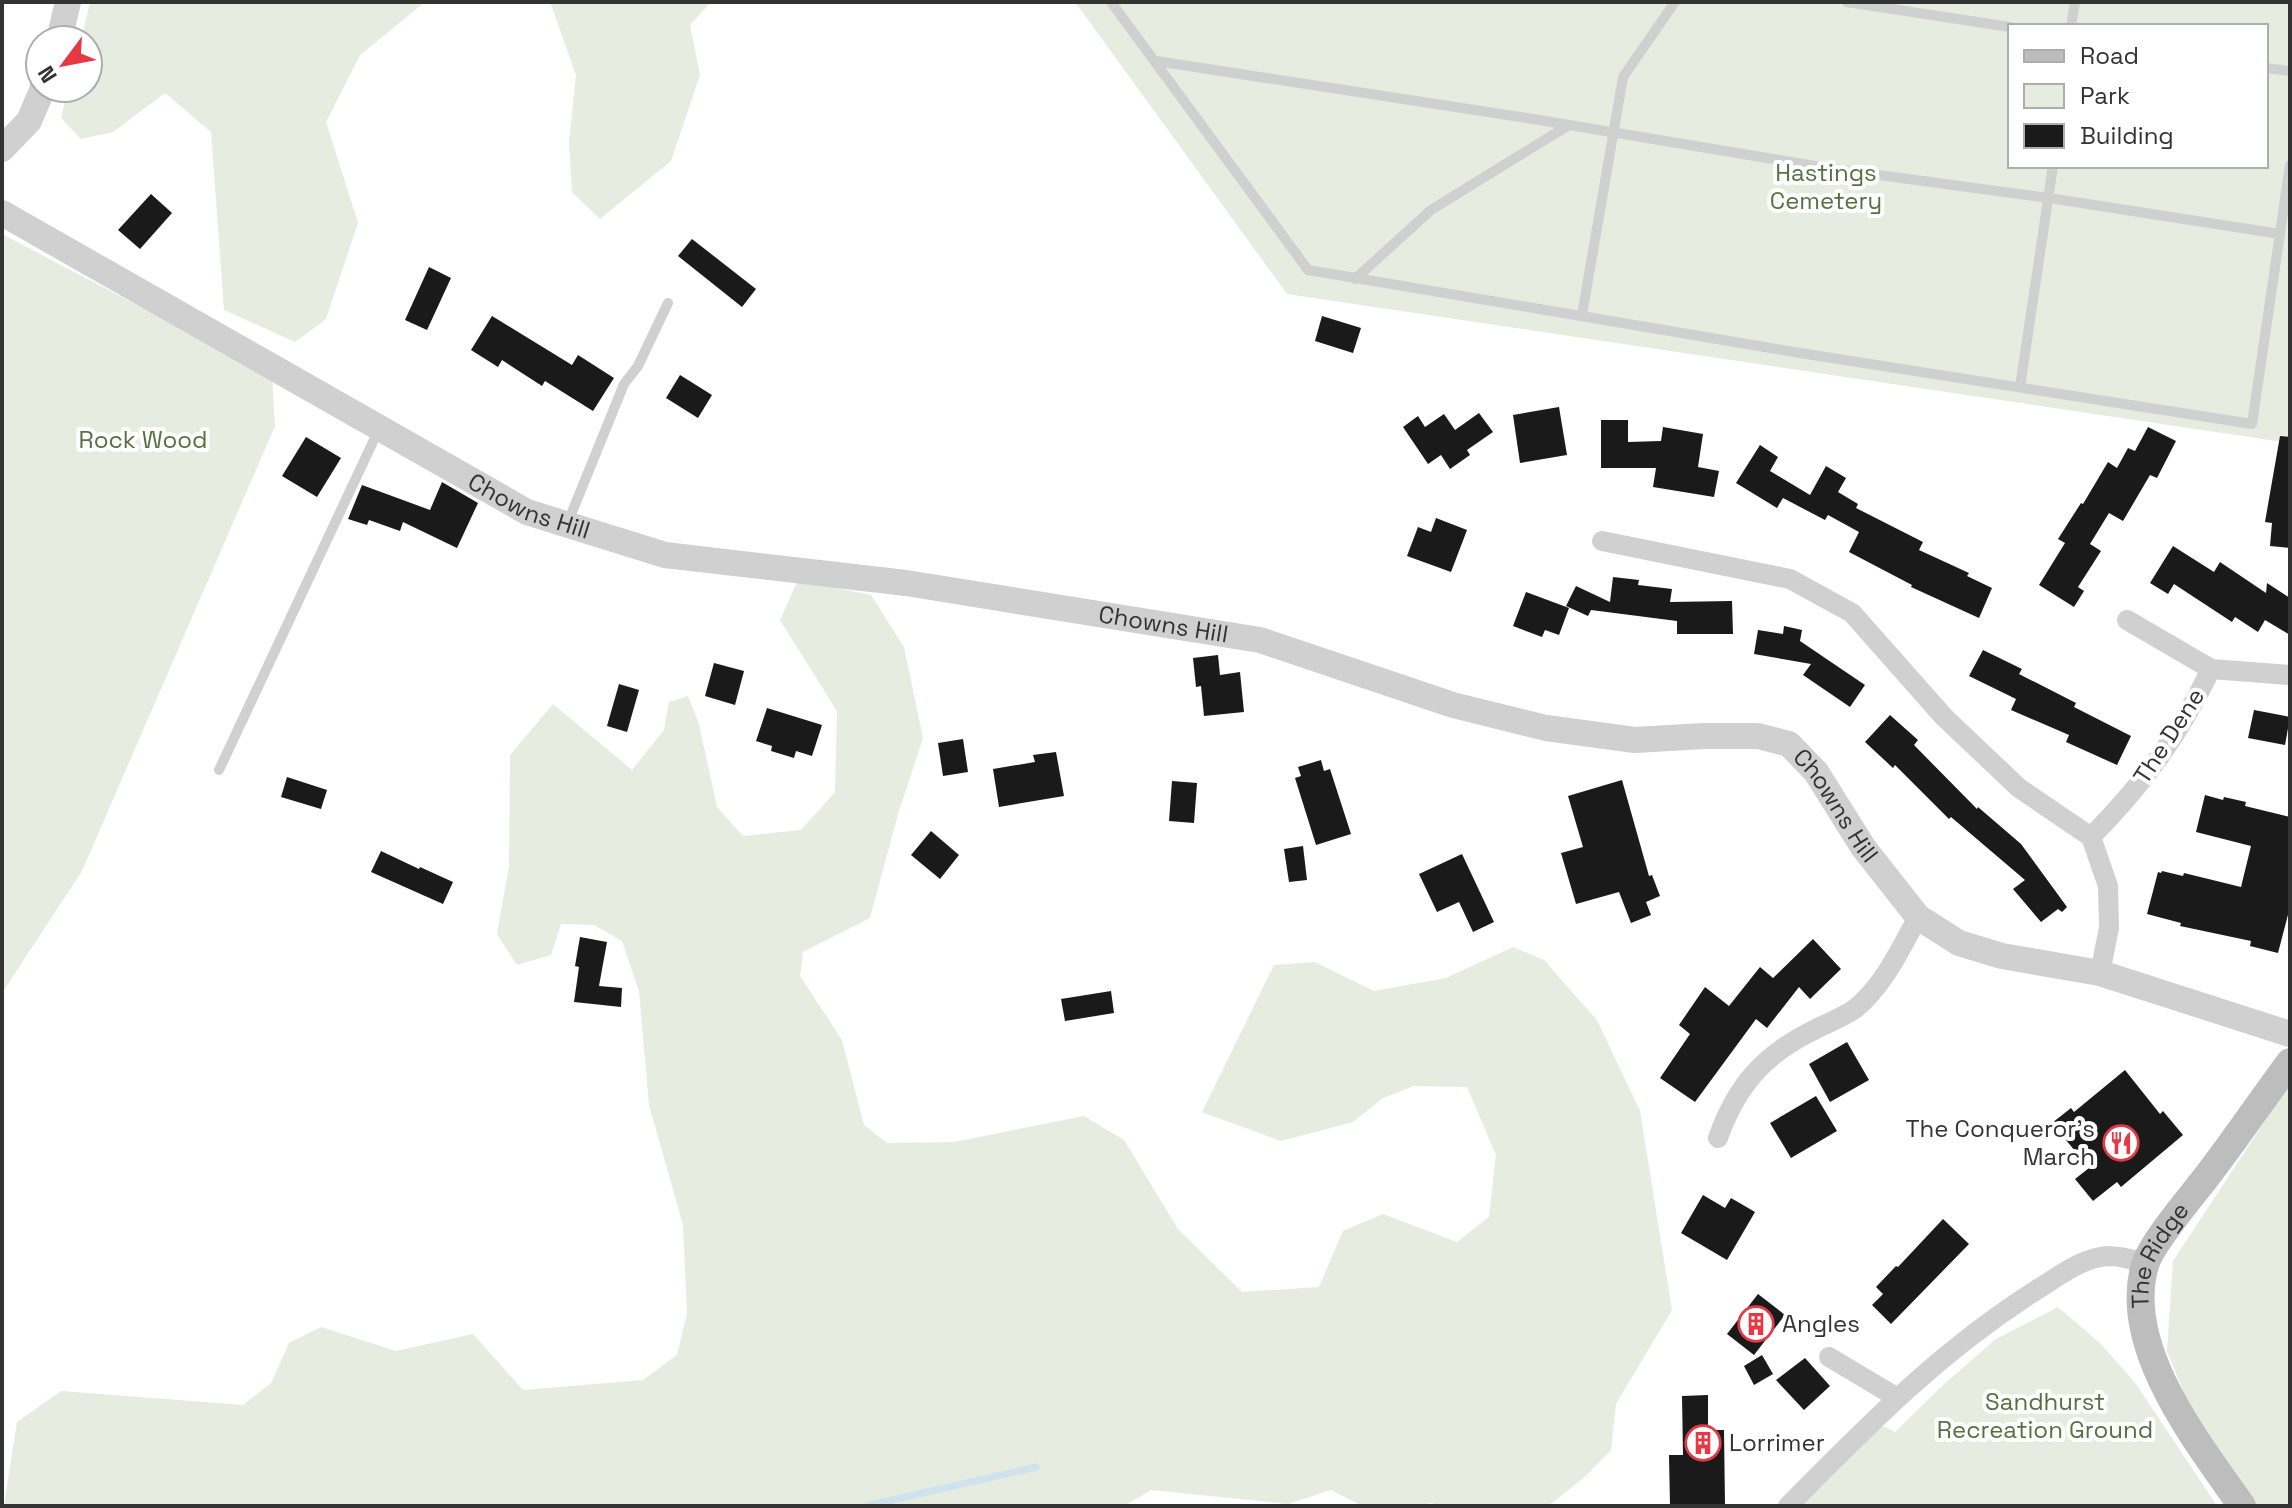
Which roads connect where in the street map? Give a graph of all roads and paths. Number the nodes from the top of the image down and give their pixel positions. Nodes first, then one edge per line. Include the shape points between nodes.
1 (68, 2) edge
2 (1111, 2) edge
3 (1675, 2) edge
4 (1847, 2) edge
5 (2075, 2) edge
6 (63, 24) edge
7 (2071, 24) edge
8 (2008, 27) edge
9 (1156, 61) junction
10 (2268, 68) edge
11 (2290, 71) edge
12 (36, 104) edge
13 (1569, 125) junction
14 (1615, 132) junction
15 (2, 149) edge
16 (2290, 165) edge
17 (2053, 168) edge
18 (2049, 198) junction
19 (2, 213) edge
20 (2280, 234) junction
21 (1355, 279) junction
22 (668, 303) dead end
23 (1582, 315) junction
24 (2020, 387) junction
25 (380, 427) junction
26 (567, 524) junction
27 (1602, 541) dead end
28 (2127, 620) dead end
29 (2211, 669) junction
30 (2290, 675) edge
31 (219, 770) dead end
32 (2091, 837) junction
33 (1918, 917) junction
34 (2100, 973) junction
35 (2290, 1034) edge
36 (2290, 1062) edge
37 (1718, 1138) dead end
38 (2145, 1263) junction
39 (1829, 1357) dead end
40 (1896, 1397) junction
41 (1788, 1506) edge
42 (2242, 1506) edge

1 - 6 street
2 - 9 lane
3 - 14 lane via 1623,77
4 - 8 lane
5 - 7 lane
9 - 13 lane
9 - 21 lane via 1308,270
10 - 11 lane
12 - 15 street via 29,121
13 - 14 lane
13 - 21 lane via 1431,210
14 - 18 lane
14 - 23 lane
16 - 20 lane
17 - 18 lane
18 - 20 lane
18 - 24 lane
19 - 25 street, Chowns Hill
20 - 24 lane via 2252,424
21 - 23 lane
22 - 26 lane via 624,384
23 - 24 lane
25 - 26 street, Chowns Hill via 527,512
25 - 31 lane
26 - 33 street, Chowns Hill via 665,555 906,583 1260,640 1453,705 1546,728 1635,740 1758,736 1789,744 1816,772 1863,847
27 - 32 street via 1790,579 1852,613 1944,717 2019,788
28 - 29 street, The Dene
29 - 30 street, The Dene
29 - 32 street, The Dene via 2163,756
32 - 34 street via 2108,886 2109,928
33 - 34 street, Chowns Hill via 1959,943 1988,952
33 - 37 street via 1880,982 1855,1008 1789,1044 1743,1084
34 - 35 street, Chowns Hill
36 - 38 main road, The Ridge
38 - 40 street via 2110,1256 2061,1275 1982,1325
38 - 42 main road, The Ridge via 2141,1304 2146,1342 2166,1388
39 - 40 street
40 - 41 street

